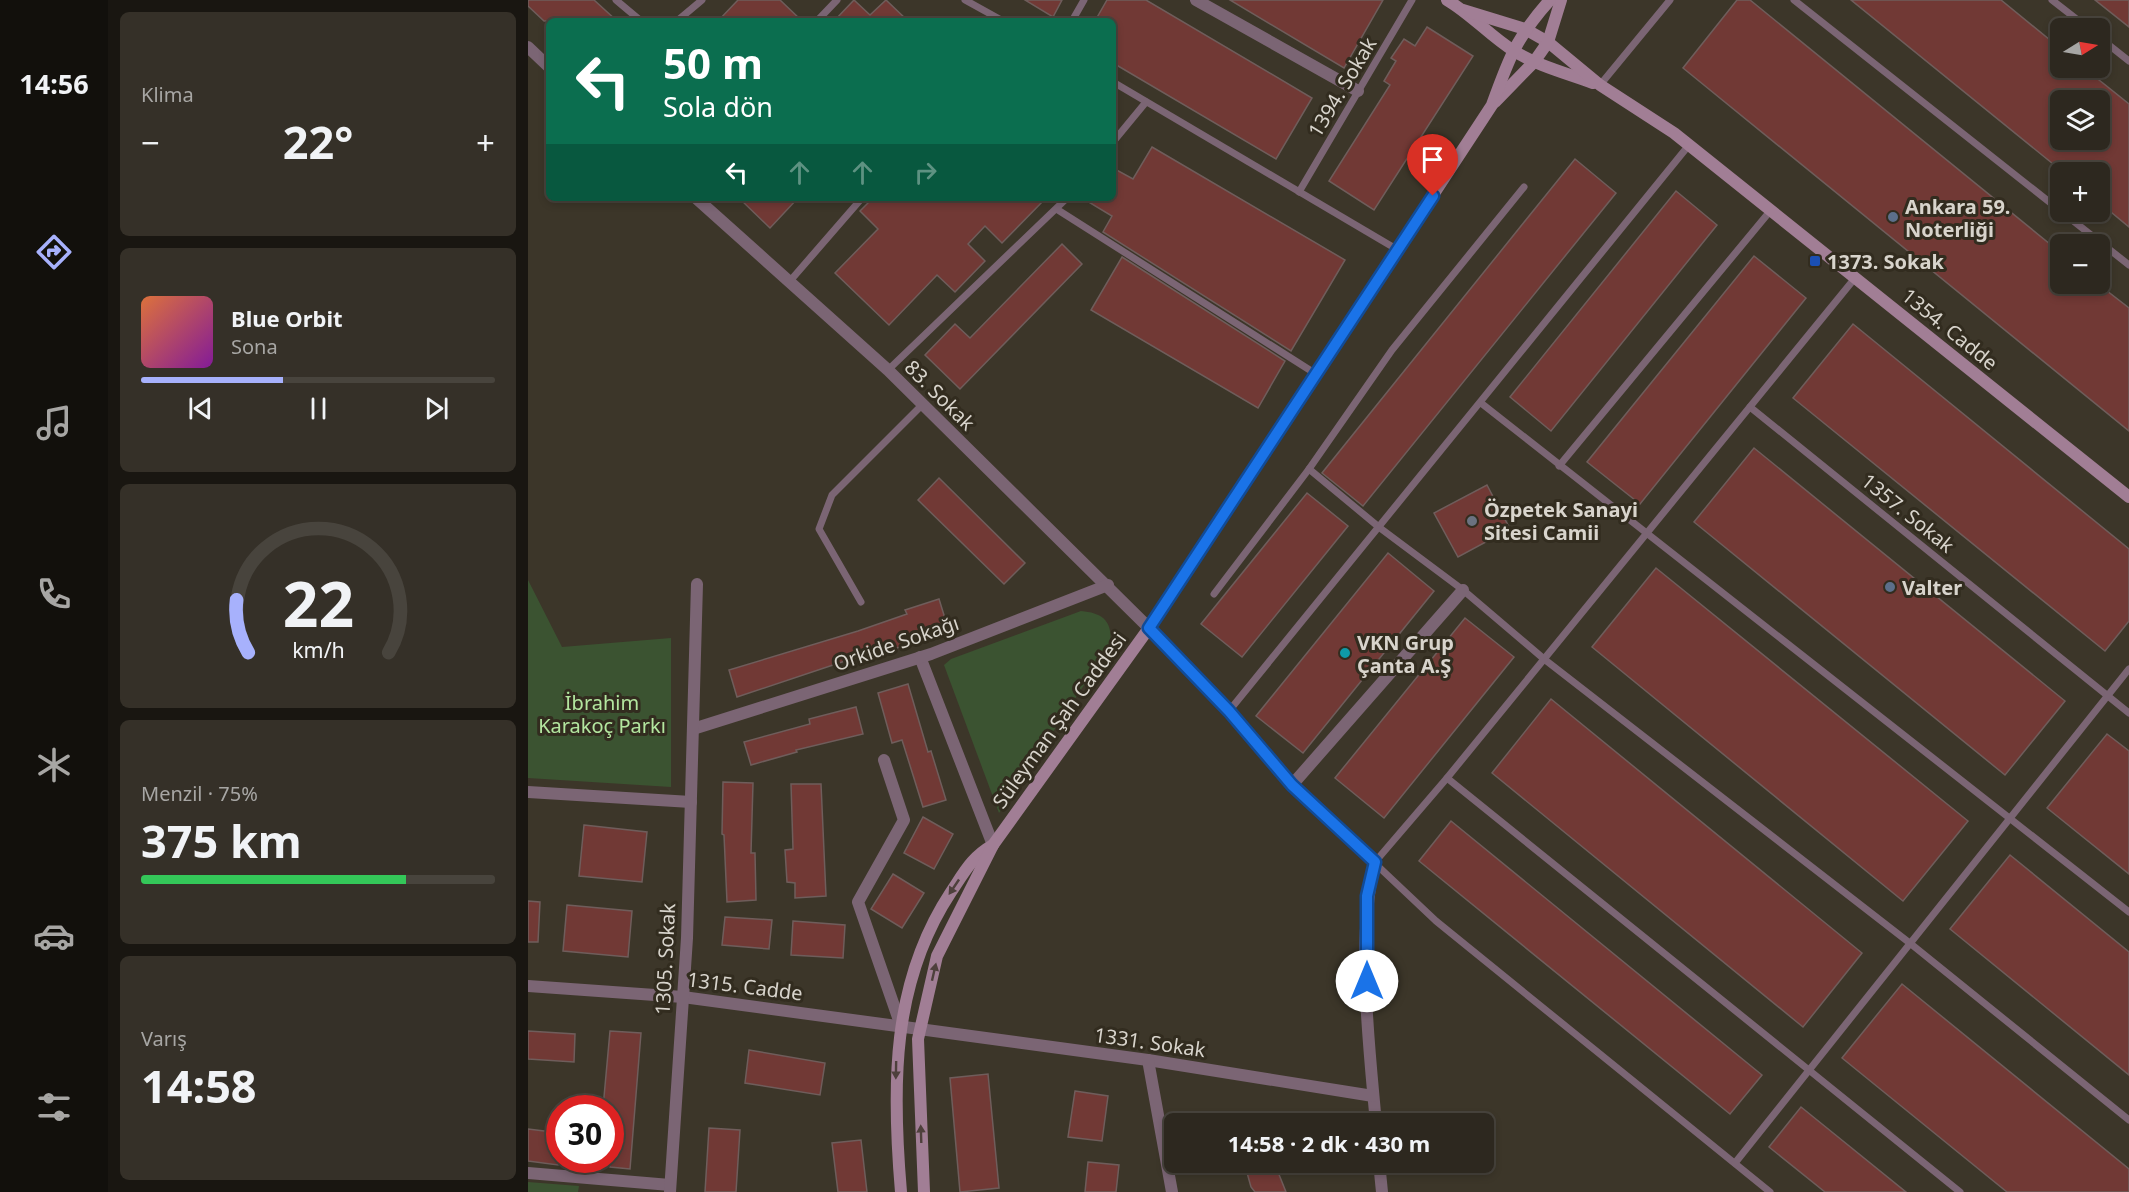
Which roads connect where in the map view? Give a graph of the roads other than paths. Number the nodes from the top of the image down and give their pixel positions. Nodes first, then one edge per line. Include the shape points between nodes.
1 (616, 0) edge
2 (702, 0) edge
3 (837, 0) edge
4 (965, 0) edge
5 (1084, 0) edge
6 (1196, 0) edge
7 (1413, 0) edge
8 (1447, 0) edge
9 (1550, 0) edge
10 (1561, 0) edge
11 (1670, 0) edge
12 (1794, 0) edge
13 (2052, 0) edge
14 (978, 3) edge
15 (1463, 10) junction
16 (637, 18) edge
17 (681, 18) edge
18 (820, 18) edge
19 (999, 18) edge
20 (1074, 18) edge
21 (2075, 18) edge
22 (1525, 29) junction
23 (1548, 42) junction
24 (2110, 46) edge
25 (528, 47) edge
26 (1512, 50) junction
27 (2129, 61) edge
28 (1534, 62) junction
29 (546, 64) edge
30 (1116, 84) edge
31 (1600, 86) junction
32 (1358, 91) junction
33 (1146, 102) junction
34 (1492, 105) junction
35 (1116, 138) edge
36 (1689, 145) junction
37 (1524, 187) dead end
38 (1299, 192) junction
39 (699, 201) edge
40 (859, 201) edge
41 (1065, 201) edge
42 (1058, 210) junction
43 (1771, 210) junction
44 (1398, 250) junction
45 (2129, 265) edge
46 (1855, 278) junction
47 (790, 281) junction
48 (888, 370) junction
49 (1316, 375) junction
50 (1481, 403) junction
51 (921, 406) junction
52 (1750, 407) junction
53 (1559, 466) junction
54 (1309, 469) junction
55 (2129, 498) edge
56 (1380, 528) junction
57 (1646, 534) junction
58 (697, 584) dead end
59 (1108, 585) junction
60 (1463, 590) junction
61 (1214, 594) dead end
62 (861, 602) dead end
63 (1149, 628) junction
64 (920, 657) junction
65 (1544, 659) junction
66 (2129, 669) edge
67 (2108, 696) junction
68 (1229, 711) junction
69 (2129, 713) edge
70 (693, 729) junction
71 (884, 760) dead end
72 (1447, 778) junction
73 (1292, 785) junction
74 (528, 792) edge
75 (691, 802) junction
76 (2010, 819) junction
77 (993, 845) junction
78 (1375, 862) junction
79 (2129, 912) edge
80 (1911, 944) junction
81 (528, 986) edge
82 (683, 997) junction
83 (901, 1026) junction
84 (920, 1029) junction
85 (1148, 1060) junction
86 (1811, 1071) junction
87 (1373, 1096) junction
88 (1375, 1113) edge
89 (2129, 1120) edge
90 (1735, 1163) junction
91 (528, 1173) edge
92 (1380, 1173) edge
93 (670, 1188) edge
94 (901, 1192) edge
95 (924, 1192) edge
96 (1173, 1192) edge
97 (1382, 1192) edge
98 (1770, 1192) edge
99 (1960, 1192) edge

1 - 16 lane
2 - 17 lane
3 - 18 lane
4 - 14 lane
5 - 20 lane
6 - 32 street
7 - 32 lane, 1394. Sokak
8 - 15 main road, 1354. Cadde
9 - 22 main road
10 - 23 main road
11 - 31 lane
12 - 45 lane
13 - 21 lane
14 - 19 lane
15 - 22 main road, 1354. Cadde
15 - 26 main road, 1354. Cadde
22 - 23 main road, 1354. Cadde
22 - 26 main road
23 - 28 main road
23 - 31 main road, 1354. Cadde
24 - 27 lane
25 - 29 street
26 - 28 main road, 1354. Cadde
26 - 34 main road
28 - 31 main road, 1354. Cadde
28 - 34 main road
30 - 33 lane
31 - 36 main road, 1354. Cadde
32 - 38 lane, 1394. Sokak
33 - 35 lane
33 - 38 lane
34 - 44 main road, Süleyman Şah Caddesi
36 - 43 main road, 1354. Cadde
36 - 50 lane
37 - 54 lane via 1392,350
38 - 44 lane
39 - 47 street, 83. Sokak
40 - 47 lane
41 - 42 lane
42 - 48 lane
42 - 49 lane
43 - 46 main road, 1354. Cadde
43 - 53 lane
44 - 49 main road, Süleyman Şah Caddesi
46 - 52 lane
46 - 55 main road, 1354. Cadde
47 - 48 street, 83. Sokak
48 - 51 street, 83. Sokak
49 - 63 main road, Süleyman Şah Caddesi
50 - 53 lane
50 - 56 lane
51 - 59 street, 83. Sokak
51 - 62 lane via 832,495 819,529
52 - 57 lane
52 - 67 lane, 1357. Sokak
53 - 57 lane
54 - 56 lane
54 - 61 lane
56 - 60 lane
56 - 68 lane
57 - 65 lane
57 - 76 lane
58 - 70 street, 1305. Sokak
59 - 63 street, 83. Sokak
59 - 64 street, Orkide Sokağı
60 - 65 lane
60 - 73 street
63 - 68 lane
63 - 77 main road, Süleyman Şah Caddesi
64 - 70 street, Orkide Sokağı
64 - 77 street
65 - 72 lane
65 - 80 lane
66 - 67 lane
67 - 69 lane, 1357. Sokak
67 - 76 lane
68 - 73 lane
70 - 75 street, 1305. Sokak
71 - 83 street via 904,820 858,902
72 - 78 lane
72 - 86 lane
73 - 78 lane
74 - 75 street
75 - 82 street, 1305. Sokak
76 - 79 lane
76 - 80 lane
77 -> 83 main road, Süleyman Şah Caddesi via 976,855 922,945
84 -> 77 main road, Süleyman Şah Caddesi via 938,956
78 - 87 street via 1367,896 1367,1024
78 - 90 lane via 1436,921
80 - 86 lane
80 - 89 lane
81 - 82 street, 1315. Cadde
82 - 83 street, 1315. Cadde
82 - 93 street, 1305. Sokak
83 - 84 street, 1315. Cadde
83 -> 94 main road, Süleyman Şah Caddesi via 896,1086
84 - 85 street, 1331. Sokak
95 -> 84 main road, Süleyman Şah Caddesi
85 - 87 street, 1331. Sokak
85 - 96 street
86 - 90 lane
86 - 99 lane
87 - 88 street
90 - 98 lane
91 - 93 street
92 - 97 street

